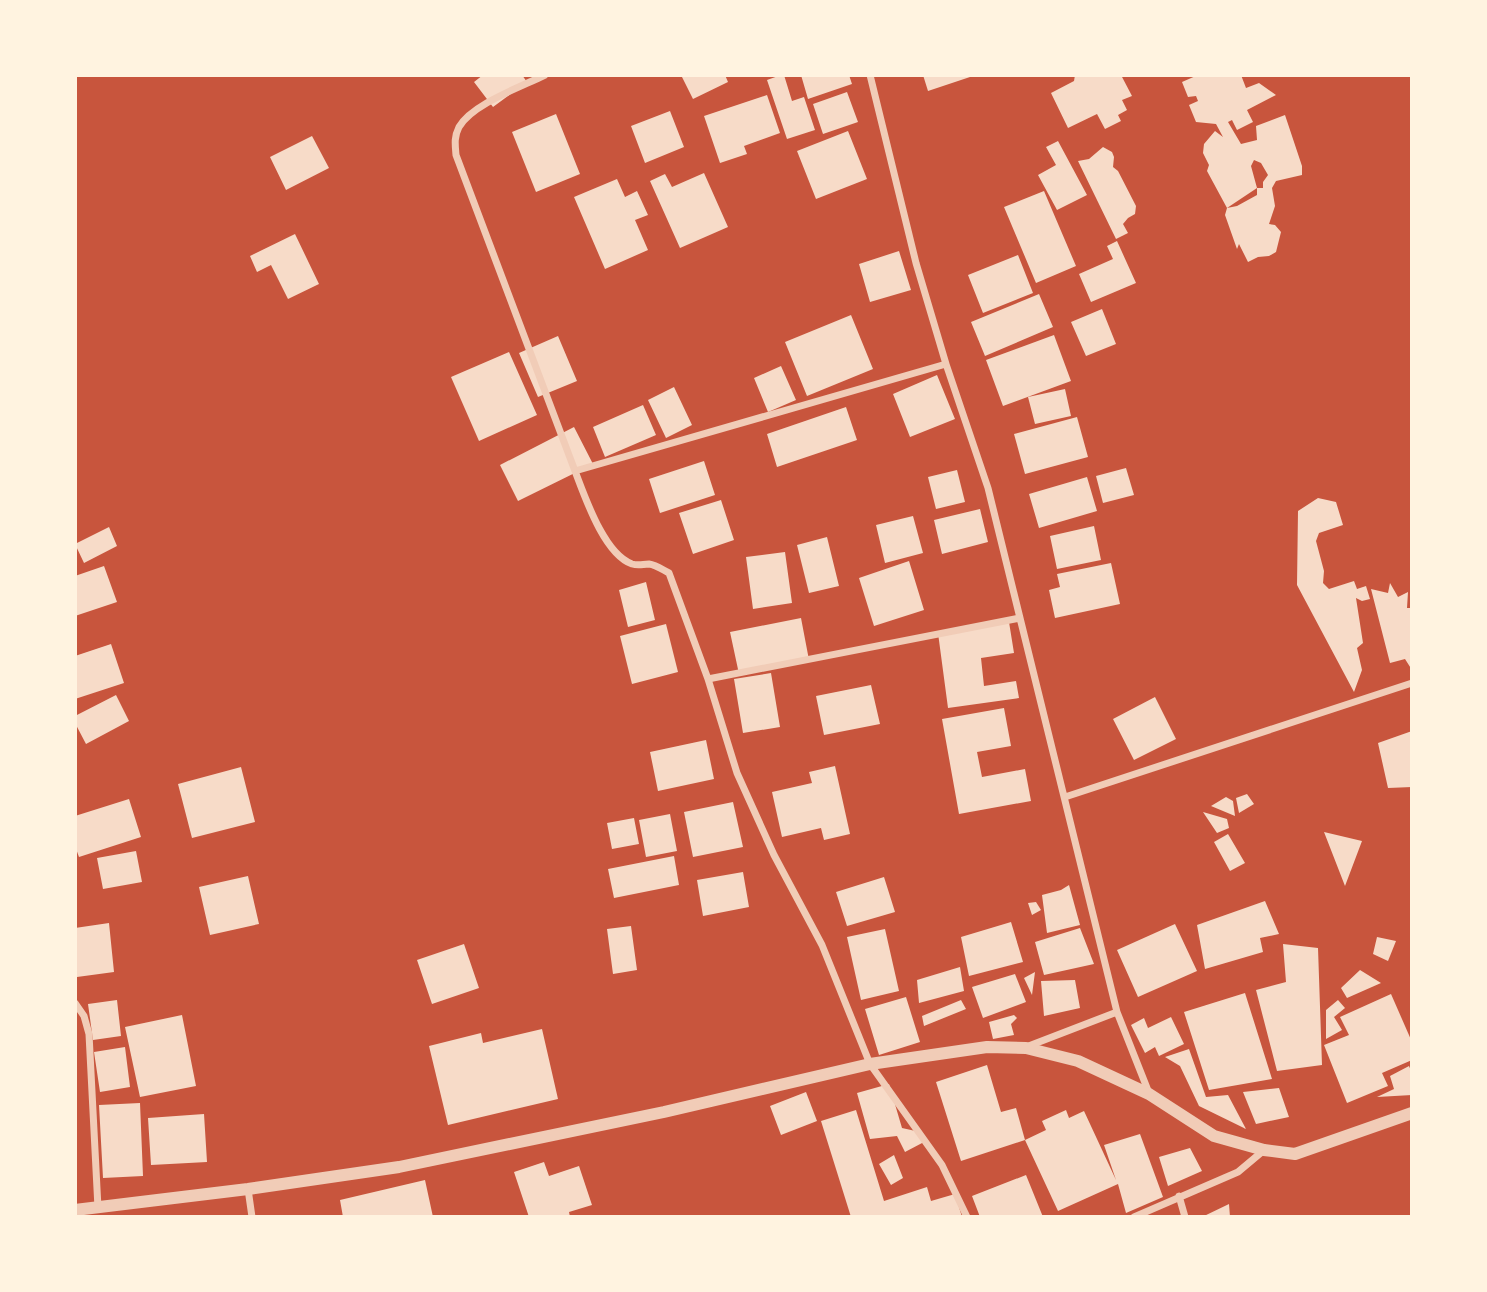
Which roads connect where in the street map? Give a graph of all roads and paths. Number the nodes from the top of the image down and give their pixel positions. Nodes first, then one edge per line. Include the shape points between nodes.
1 (545, 75) edge
2 (870, 75) edge
3 (946, 363) junction
4 (575, 471) junction
5 (1020, 618) junction
6 (708, 679) junction
7 (1412, 683) edge
8 (1065, 797) junction
9 (75, 1003) edge
10 (1117, 1012) junction
11 (1026, 1048) junction
12 (870, 1064) junction
13 (1149, 1094) junction
14 (1412, 1113) edge
15 (1264, 1150) junction
16 (248, 1189) junction
17 (1179, 1196) junction
18 (98, 1208) junction
19 (75, 1209) edge
20 (252, 1217) edge
21 (967, 1217) edge
22 (1134, 1217) edge
23 (1185, 1217) edge

1 - 4 street via 477,109 460,126 454,141
2 - 3 street
3 - 4 street
3 - 5 street via 988,488
4 - 6 street via 609,544 630,564 649,564 669,573
5 - 6 street
5 - 8 street
6 - 12 street via 737,773 822,945
7 - 8 street
8 - 10 street
9 - 18 street via 89,1034
10 - 11 street
10 - 13 street
11 - 12 street via 987,1047
11 - 13 street via 1078,1061
12 - 16 street via 399,1167
12 - 21 street via 942,1165
13 - 15 street via 1214,1136
14 - 15 street via 1295,1154
15 - 17 street via 1238,1172
16 - 18 street
16 - 20 street
17 - 22 street
17 - 23 street
18 - 19 street

